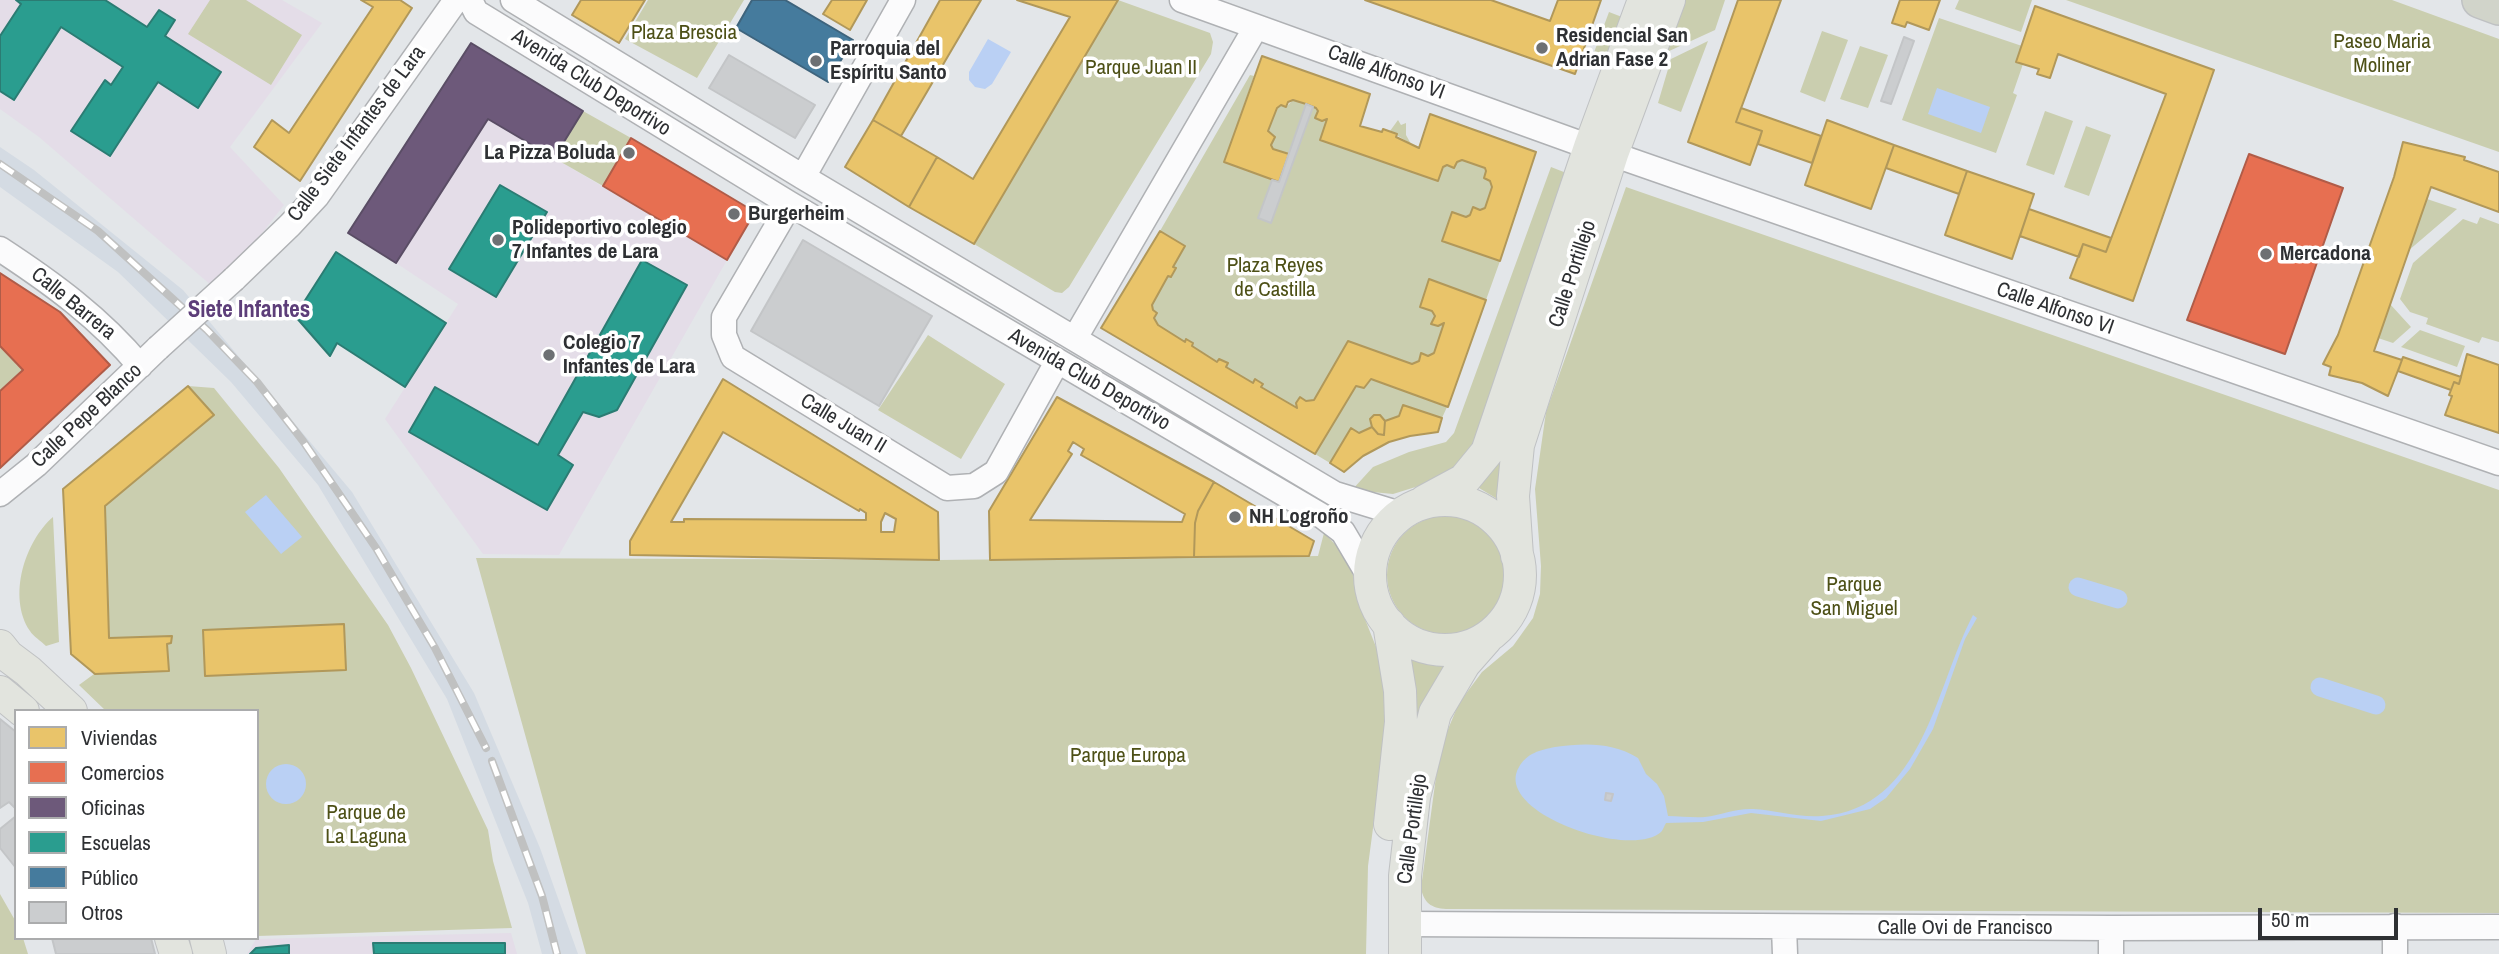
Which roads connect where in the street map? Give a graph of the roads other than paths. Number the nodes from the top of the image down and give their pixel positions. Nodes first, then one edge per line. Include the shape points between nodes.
1 (456, 0) edge
2 (470, 0) edge
3 (513, 0) edge
4 (903, 0) edge
5 (1182, 0) edge
6 (1644, 0) edge
7 (1668, 0) edge
8 (2480, 0) edge
9 (2499, 7) edge
10 (1256, 27) junction
11 (1601, 150) junction
12 (803, 177) junction
13 (790, 204) junction
14 (850, 205) junction
15 (0, 248) edge
16 (1075, 338) junction
17 (158, 348) joint
18 (1057, 362) junction
19 (140, 366) junction
20 (2499, 463) edge
21 (8, 489) edge
22 (1412, 508) junction
23 (0, 511) edge
24 (1517, 556) junction
25 (1369, 576) junction
26 (1389, 624) junction
27 (1487, 638) junction
28 (0, 646) edge
29 (0, 692) edge
30 (21, 709) edge
31 (69, 709) edge
32 (2395, 926) junction
33 (1784, 927) junction
34 (2499, 927) edge
35 (2111, 928) junction
36 (1414, 935) edge
37 (1384, 954) edge
38 (1785, 954) edge
39 (2111, 954) edge
40 (2395, 954) edge

1 - 17 street, Calle Siete Infantes de Lara, bridge via 317,196
2 - 13 street, Avenida Club Deportivo via 476,12
3 - 12 street, Avenida Club Deportivo
4 - 12 street
5 - 10 street, Calle Alfonso VI
6 - 11 main road, Calle Portillejo
7 - 11 main road, Calle Portillejo
8 - 9 highway
10 - 11 street, Calle Alfonso VI
10 - 16 street
11 - 20 street, Calle Alfonso VI
11 - 22 main road, Calle Portillejo via 1487,452 1464,480
11 - 24 main road, Calle Portillejo via 1518,445 1513,496
12 - 14 street, Avenida Club Deportivo
13 - 14 street, Avenida Club Deportivo
13 - 18 street, Avenida Club Deportivo
13 - 18 street, Calle Juan II via 724,317 724,335 733,357 947,488 974,486 996,472
14 - 16 street, Avenida Club Deportivo
15 - 19 street, Calle Barrera via 87,310
16 - 22 street, Avenida Club Deportivo via 1335,494
17 - 19 street, Calle Pepe Blanco
18 - 25 street, Avenida Club Deportivo via 1322,516 1343,532
19 - 21 street, Calle Pepe Blanco
21 - 23 street, Calle Pepe Blanco
22 - 24 main road via 1451,500 1479,507 1505,530
22 - 25 main road via 1379,540
24 - 27 main road via 1521,579 1517,598 1512,611
25 - 26 main road via 1371,592
26 - 27 main road via 1410,641 1438,650
26 - 37 main road, Calle Portillejo via 1401,722 1385,877
27 - 36 main road, Calle Portillejo via 1464,664 1435,713 1414,797 1405,876
28 - 31 main road
29 - 30 main road
32 - 34 street, Calle Ovi de Francisco
32 - 35 street, Calle Ovi de Francisco
32 - 40 street
33 - 35 street, Calle Ovi de Francisco
33 - 36 street, Calle Ovi de Francisco
33 - 38 street
35 - 39 street

